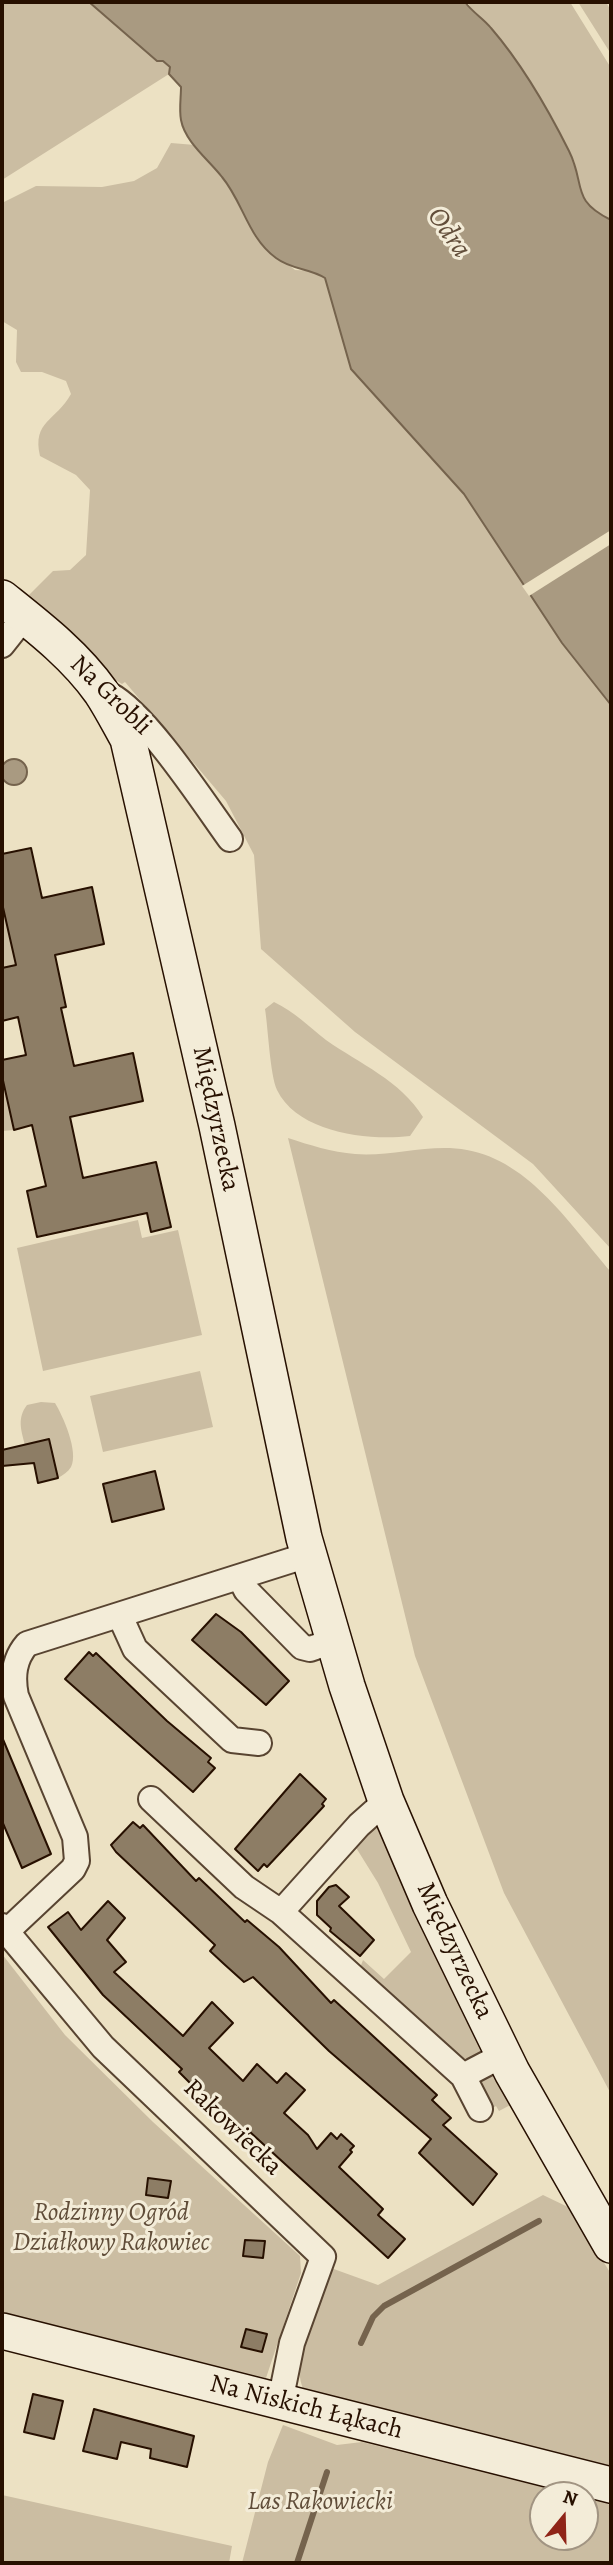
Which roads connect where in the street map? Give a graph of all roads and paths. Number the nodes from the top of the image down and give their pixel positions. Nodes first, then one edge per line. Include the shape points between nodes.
1 (13, 607) edge
2 (2, 645) edge
3 (100, 691) junction
4 (230, 839) dead end
5 (308, 1555) junction
6 (240, 1578) junction
7 (120, 1616) junction
8 (333, 1641) junction
9 (27, 1644) junction
10 (2, 1645) edge
11 (259, 1743) dead end
12 (151, 1799) dead end
13 (386, 1801) junction
14 (281, 1912) junction
15 (4, 1929) edge
16 (503, 2054) junction
17 (463, 2076) junction
18 (480, 2109) dead end
19 (611, 2245) edge
20 (2, 2330) edge
21 (280, 2402) junction
22 (611, 2485) edge

1 - 2 street
1 - 3 street, Na Grobli via 74,661
3 - 4 street, Na Grobli via 128,708
3 - 5 street, Międzyrzecka via 128,739 141,783
5 - 6 street
5 - 8 street, Międzyrzecka
6 - 7 street
6 - 8 street via 246,1590 302,1647
7 - 9 street
7 - 11 street via 135,1649 232,1740
8 - 13 street, Międzyrzecka
9 - 10 street
9 - 15 street via 15,1666 16,1696 75,1837 77,1861 66,1878
12 - 14 street via 255,1897
13 - 14 street
13 - 16 street, Międzyrzecka
14 - 17 street
15 - 21 street, Rakowiecka via 103,2046 323,2257 292,2343
16 - 17 street
16 - 19 street, Międzyrzecka
17 - 18 street
20 - 21 street, Na Niskich Łąkach
21 - 22 street, Na Niskich Łąkach

